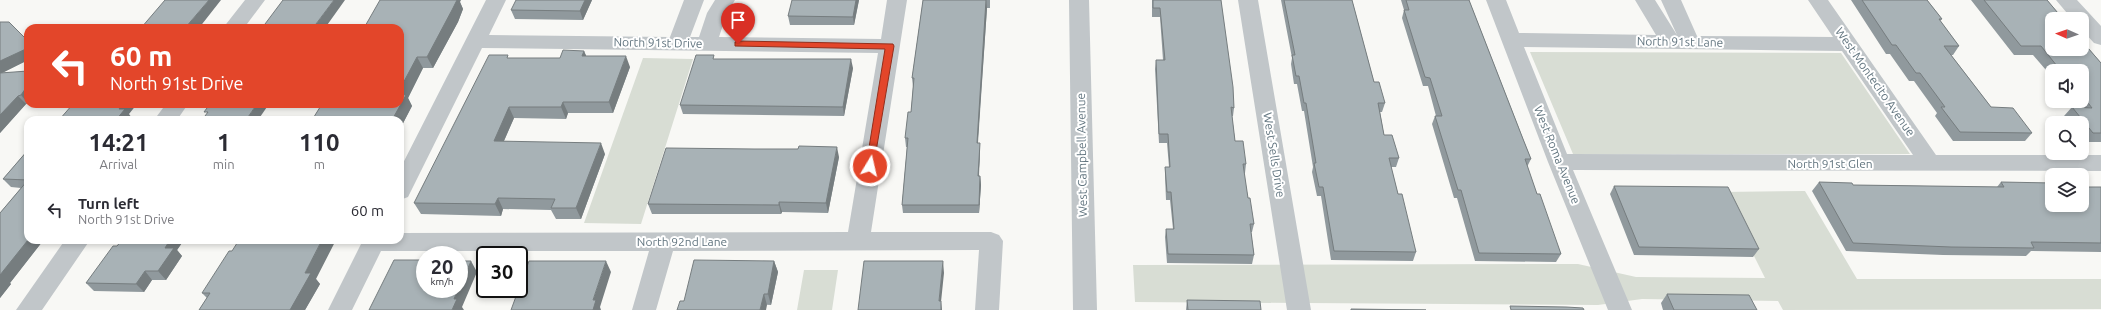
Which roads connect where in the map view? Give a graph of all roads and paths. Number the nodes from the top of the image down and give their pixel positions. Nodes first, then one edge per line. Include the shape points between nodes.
1 (255, 0) edge
2 (496, 0) edge
3 (694, 0) edge
4 (725, 0) edge
5 (897, 0) edge
6 (1079, 0) edge
7 (1248, 0) edge
8 (1496, 0) edge
9 (1645, 0) edge
10 (1671, 0) edge
11 (1818, 0) edge
12 (2066, 0) edge
13 (236, 24) edge
14 (2101, 38) edge
15 (1512, 40) junction
16 (475, 41) junction
17 (1670, 42) junction
18 (1690, 42) junction
19 (678, 43) junction
20 (707, 44) junction
21 (1848, 44) junction
22 (890, 46) junction
23 (1559, 162) junction
24 (2101, 163) edge
25 (1931, 164) junction
26 (404, 183) edge
27 (404, 241) edge
28 (664, 242) junction
29 (858, 242) junction
30 (75, 244) edge
31 (373, 244) edge
32 (28, 310) edge
33 (340, 310) edge
34 (644, 310) edge
35 (987, 310) edge
36 (1085, 310) edge
37 (1299, 310) edge
38 (1620, 310) edge

1 - 13 street
2 - 16 street
3 - 19 street
4 - 20 street via 717,14
5 - 22 street
6 - 36 street, West Campbell Avenue
7 - 37 street, West Sells Drive
8 - 15 street, West Roma Avenue
9 - 17 street
10 - 18 street
11 - 21 street, West Montecito Avenue
12 - 14 street
15 - 17 street, North 91st Lane
15 - 23 street, West Roma Avenue
16 - 19 street, North 91st Drive
16 - 26 street
17 - 18 street, North 91st Lane
18 - 21 street, North 91st Lane
19 - 20 street, North 91st Drive
20 - 22 street, North 91st Drive
21 - 25 street, West Montecito Avenue
22 - 29 street
23 - 25 street, North 91st Glen
23 - 38 street, West Roma Avenue
24 - 25 street, North 91st Glen
27 - 28 street, North 92nd Lane
28 - 29 street, North 92nd Lane
28 - 34 street
29 - 35 street, North 92nd Lane via 991,241
30 - 32 street
31 - 33 street, North 92nd Lane

